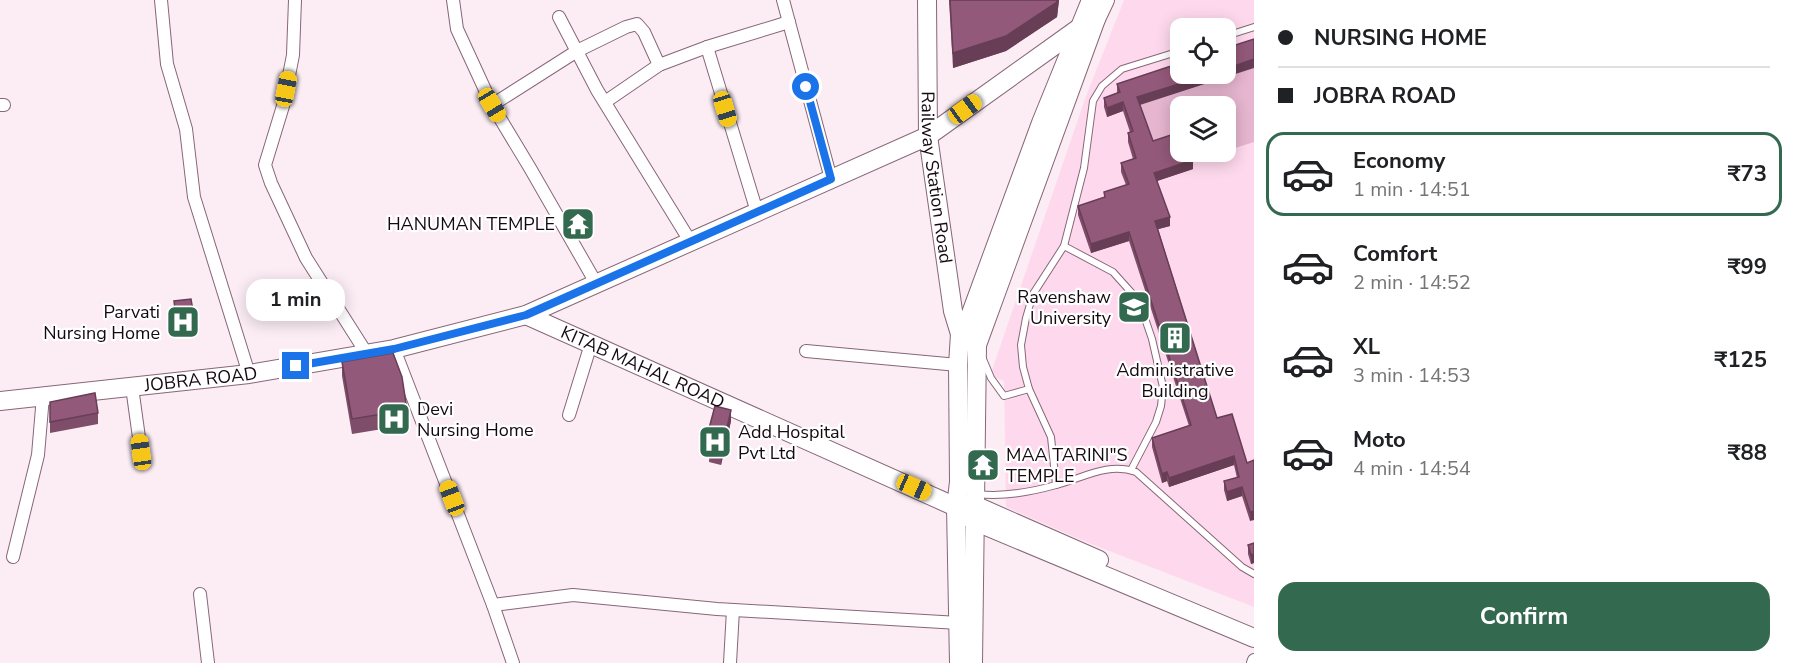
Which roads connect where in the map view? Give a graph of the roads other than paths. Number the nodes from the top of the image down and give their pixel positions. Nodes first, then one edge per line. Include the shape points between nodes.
1 (161, 0) edge
2 (295, 0) edge
3 (453, 0) edge
4 (783, 0) edge
5 (927, 0) edge
6 (1091, 0) edge
7 (1105, 0) edge
8 (558, 17) dead end
9 (1096, 19) junction
10 (789, 22) junction
11 (1254, 27) edge
12 (1079, 28) junction
13 (1236, 33) edge
14 (707, 47) junction
15 (577, 51) junction
16 (1170, 54) edge
17 (659, 65) junction
18 (605, 102) junction
19 (492, 105) junction
20 (928, 136) junction
21 (831, 179) junction
22 (757, 212) junction
23 (690, 241) junction
24 (1064, 246) junction
25 (596, 283) junction
26 (526, 315) junction
27 (960, 334) junction
28 (591, 344) junction
29 (977, 345) junction
30 (394, 349) junction
31 (806, 351) dead end
32 (367, 354) junction
33 (958, 365) junction
34 (249, 374) junction
35 (132, 387) junction
36 (1029, 389) junction
37 (44, 396) junction
38 (0, 400) edge
39 (569, 415) dead end
40 (141, 452) dead end
41 (1131, 470) junction
42 (1056, 485) junction
43 (970, 507) junction
44 (13, 557) dead end
45 (1254, 574) edge
46 (200, 594) dead end
47 (493, 605) junction
48 (733, 610) junction
49 (959, 622) junction
50 (1254, 629) edge
51 (1254, 638) edge
52 (207, 663) edge
53 (513, 663) edge
54 (730, 663) edge
55 (959, 663) edge
56 (973, 663) edge

1 - 34 street via 167,64 186,129 194,197
2 - 32 street via 293,55 265,165 306,258
3 - 19 street via 457,29
4 - 10 street
5 - 20 street, Railway Station Road
6 - 12 street
7 - 9 street
8 - 15 street
9 - 12 street, JOBRA ROAD
9 - 29 street
10 - 14 street
10 - 21 street
11 - 13 lane
12 - 20 street, JOBRA ROAD
12 - 27 street via 966,327
14 - 17 street
14 - 22 street
15 - 17 street via 637,24
15 - 18 street
15 - 19 street
16 - 24 lane via 1122,69 1102,86 1093,101 1084,168
17 - 18 street
18 - 23 street
19 - 25 street
20 - 21 street, JOBRA ROAD
20 - 27 street, Railway Station Road via 953,311
21 - 22 street, JOBRA ROAD
22 - 23 street, JOBRA ROAD
23 - 25 street, JOBRA ROAD
24 - 36 lane via 1033,294 1026,318 1021,345
24 - 41 lane via 1113,272 1139,301 1152,339 1163,387 1161,406
25 - 26 street, JOBRA ROAD
26 - 28 street, KITAB MAHAL ROAD
26 - 30 street, JOBRA ROAD
27 - 29 street
27 - 33 street
28 - 39 street
28 - 43 street, KITAB MAHAL ROAD
29 - 36 lane via 991,378 1005,396
29 - 43 street
30 - 32 street, JOBRA ROAD
30 - 47 street
31 - 33 street
32 - 34 street, JOBRA ROAD
33 - 43 street via 959,482
34 - 35 street, JOBRA ROAD
35 - 37 street, JOBRA ROAD
35 - 40 street
36 - 42 lane via 1052,437
37 - 38 street, JOBRA ROAD
37 - 44 street via 38,455
41 - 42 lane via 1092,472
41 - 45 lane
42 - 43 lane via 996,496
43 - 49 street
43 - 50 street
43 - 51 street
43 - 56 street
46 - 52 street
47 - 48 street via 573,595
47 - 53 street
48 - 49 street
48 - 54 street
49 - 55 street

